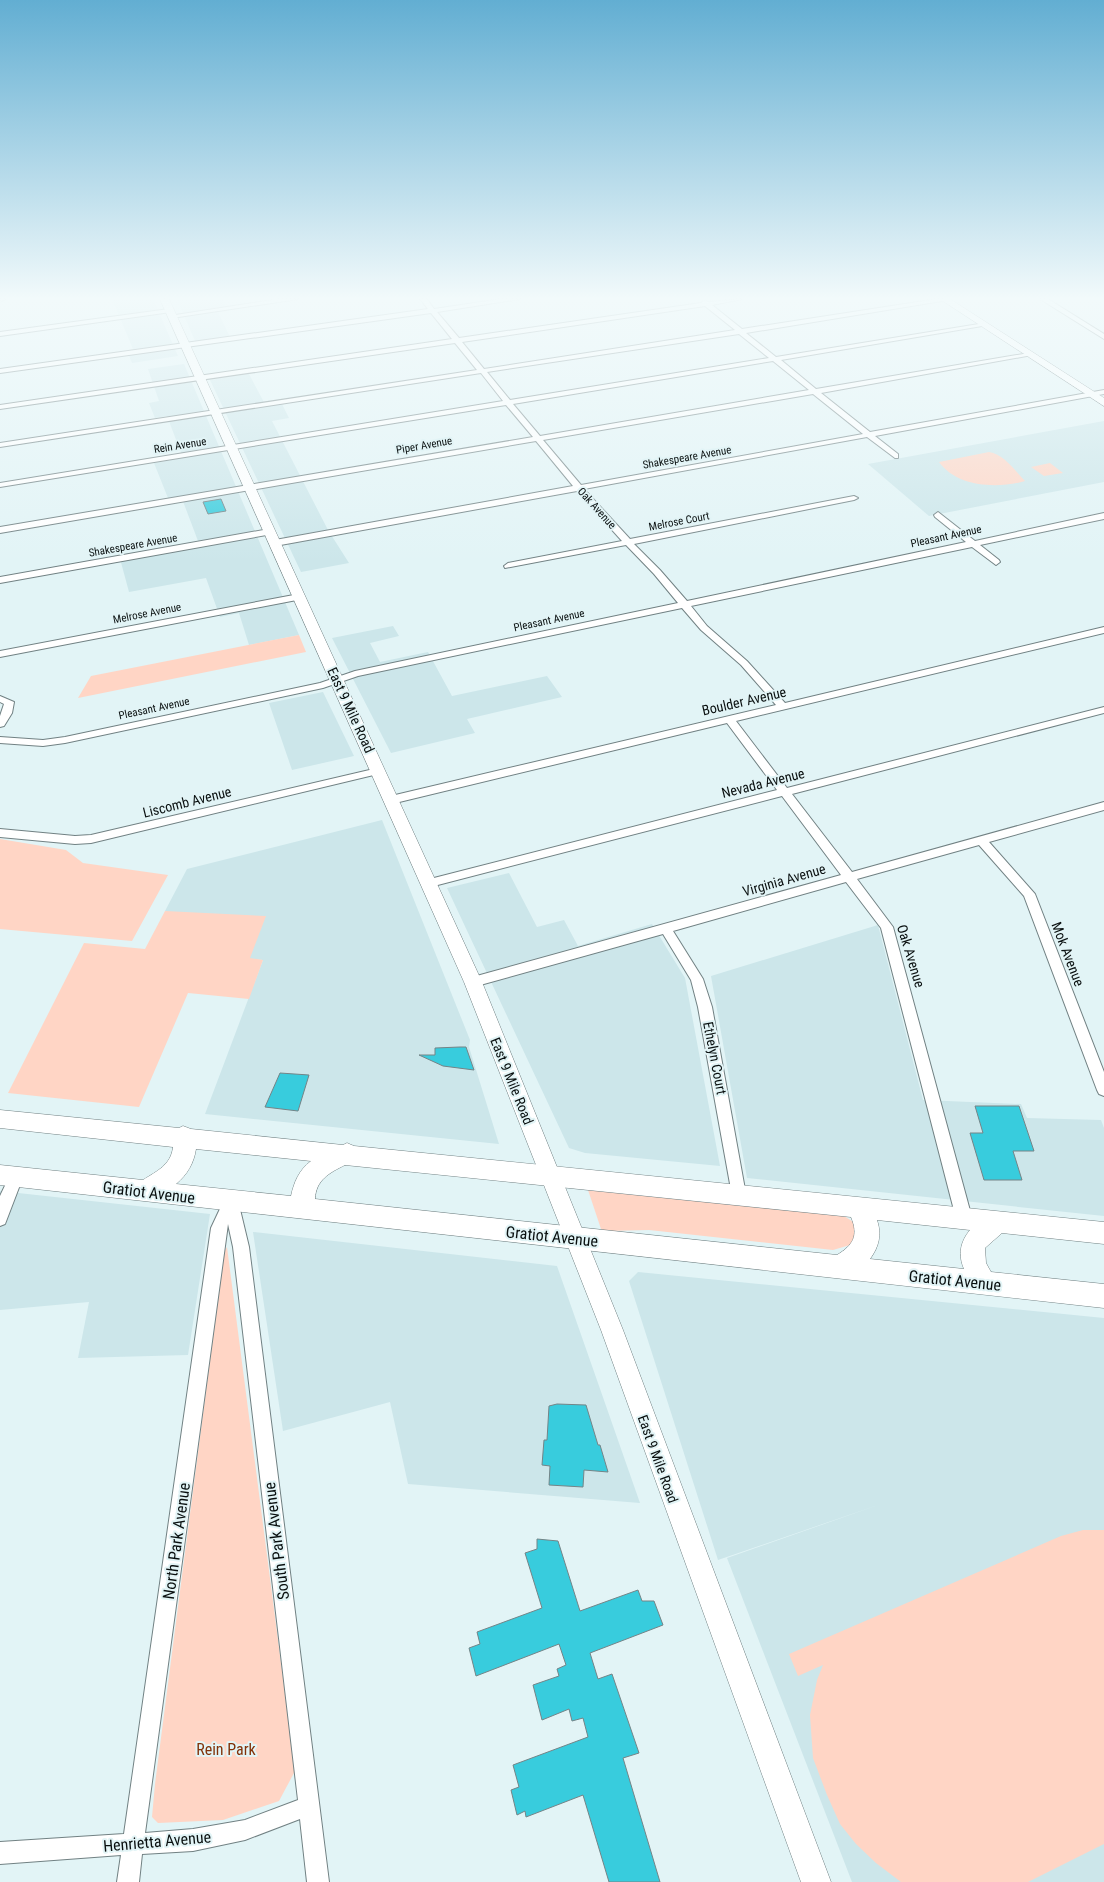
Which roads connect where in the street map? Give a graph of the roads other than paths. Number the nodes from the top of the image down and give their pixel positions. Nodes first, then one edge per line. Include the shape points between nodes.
1 (140, 387) edge
2 (204, 387) edge
3 (375, 387) edge
4 (496, 387) edge
5 (603, 387) edge
6 (809, 387) edge
7 (839, 387) edge
8 (1078, 387) edge
9 (814, 391) junction
10 (1104, 392) edge
11 (1091, 395) junction
12 (509, 402) junction
13 (1104, 403) edge
14 (0, 407) edge
15 (214, 412) junction
16 (869, 435) junction
17 (538, 438) junction
18 (0, 445) edge
19 (231, 448) junction
20 (895, 456) dead end
21 (0, 485) edge
22 (249, 487) junction
23 (579, 488) junction
24 (854, 498) dead end
25 (938, 515) dead end
26 (1104, 516) edge
27 (0, 530) edge
28 (272, 538) junction
29 (629, 542) junction
30 (972, 544) junction
31 (996, 562) dead end
32 (508, 566) dead end
33 (0, 580) edge
34 (299, 597) junction
35 (685, 604) junction
36 (1104, 630) edge
37 (0, 654) edge
38 (337, 681) junction
39 (0, 699) edge
40 (782, 706) junction
41 (1104, 710) edge
42 (729, 719) junction
43 (0, 724) edge
44 (0, 740) edge
45 (378, 771) junction
46 (785, 792) junction
47 (391, 800) junction
48 (1104, 806) edge
49 (0, 833) edge
50 (982, 841) junction
51 (850, 877) junction
52 (430, 883) junction
53 (666, 929) junction
54 (473, 982) junction
55 (1104, 1090) edge
56 (0, 1118) edge
57 (183, 1136) junction
58 (347, 1153) junction
59 (550, 1175) junction
60 (8, 1176) edge
61 (144, 1192) junction
62 (740, 1195) junction
63 (231, 1201) junction
64 (858, 1207) junction
65 (304, 1209) junction
66 (964, 1218) junction
67 (0, 1219) edge
68 (1000, 1222) junction
69 (1104, 1233) edge
70 (575, 1238) junction
71 (841, 1267) junction
72 (984, 1283) junction
73 (1104, 1296) edge
74 (308, 1806) junction
75 (134, 1844) junction
76 (0, 1853) edge
77 (128, 1882) edge
78 (318, 1882) edge
79 (816, 1882) edge

1 - 14 street
2 - 15 main road, East 9 Mile Road
3 - 15 street
4 - 12 street, Oak Avenue
5 - 12 street, Rein Avenue
6 - 9 street
7 - 9 street, Piper Avenue
8 - 11 main road
9 - 16 street
9 - 17 street, Piper Avenue
10 - 11 street, Shakespeare Avenue
11 - 13 main road
11 - 16 street, Shakespeare Avenue
12 - 17 street, Oak Avenue
12 - 19 street, Rein Avenue
15 - 18 street
15 - 19 main road, East 9 Mile Road
16 - 20 street
16 - 23 street, Shakespeare Avenue
17 - 22 street, Piper Avenue
17 - 23 street, Oak Avenue
19 - 21 street, Rein Avenue
19 - 22 main road, East 9 Mile Road
22 - 27 street, Piper Avenue
22 - 28 main road, East 9 Mile Road
23 - 28 street, Shakespeare Avenue
23 - 29 street, Oak Avenue
24 - 29 street, Melrose Court
25 - 30 street
26 - 30 street, Pleasant Avenue
28 - 33 street, Shakespeare Avenue
28 - 34 main road, East 9 Mile Road
29 - 32 street, Melrose Court
29 - 35 street, Oak Avenue
30 - 31 street
30 - 35 street, Pleasant Avenue
34 - 37 street, Melrose Avenue
34 - 38 main road, East 9 Mile Road
35 - 38 street, Pleasant Avenue via 355,674
35 - 40 street, Oak Avenue via 704,628 744,663
36 - 40 street, Boulder Avenue
38 - 44 street, Pleasant Avenue via 65,740 43,743
38 - 45 main road, East 9 Mile Road
39 - 43 street via 10,702 10,708
40 - 42 street, Boulder Avenue
41 - 46 street, Nevada Avenue
42 - 46 street, Oak Avenue
42 - 47 street, Boulder Avenue
45 - 47 main road, East 9 Mile Road
45 - 49 street, Liscomb Avenue via 92,839
46 - 51 street, Oak Avenue
46 - 52 street, Nevada Avenue
47 - 52 main road, East 9 Mile Road
48 - 50 street, Virginia Avenue
50 - 51 street, Virginia Avenue
50 - 55 street, Mok Avenue via 1029,894
51 - 53 street, Virginia Avenue
51 - 66 street, Oak Avenue via 887,927
52 - 54 main road, East 9 Mile Road
53 - 54 street, Virginia Avenue
53 - 62 street, Ethelyn Court via 697,979
54 - 59 main road, East 9 Mile Road
56 - 57 main road
57 - 58 main road
57 - 61 main road via 183,1162
58 - 59 main road
58 - 65 main road via 327,1162 310,1176 302,1193
59 - 62 main road
59 - 70 main road, East 9 Mile Road
60 - 61 main road, Gratiot Avenue
60 - 67 street
61 - 63 main road, Gratiot Avenue
62 - 64 main road
63 - 65 main road, Gratiot Avenue
63 - 74 street, South Park Avenue via 241,1247
63 - 75 street, North Park Avenue via 219,1228
64 - 66 main road
64 - 71 main road via 869,1236 857,1257
65 - 70 main road, Gratiot Avenue
66 - 68 main road
68 - 69 main road
68 - 72 main road via 983,1231 972,1245 972,1262
70 - 71 main road, Gratiot Avenue
70 - 79 main road, East 9 Mile Road
71 - 72 main road, Gratiot Avenue
72 - 73 main road, Gratiot Avenue
74 - 75 street, Henrietta Avenue via 245,1830 193,1840
74 - 78 street, South Park Avenue
75 - 76 street, Henrietta Avenue
75 - 77 street, North Park Avenue

